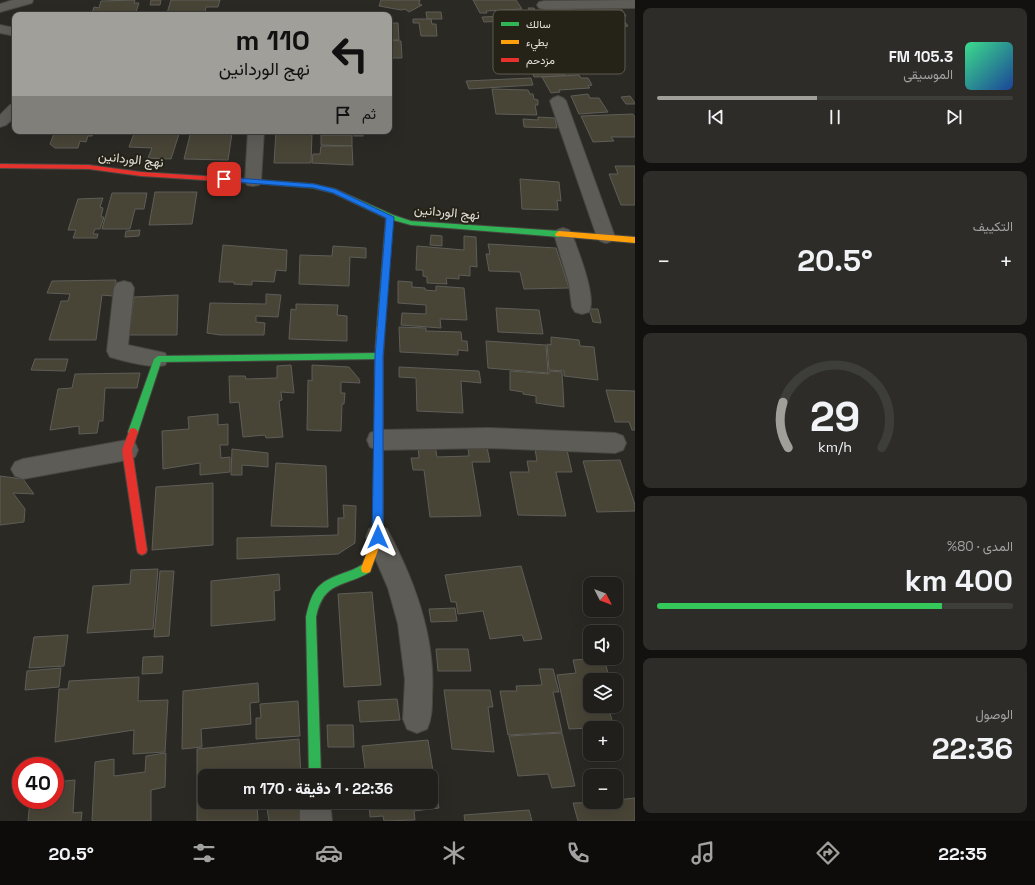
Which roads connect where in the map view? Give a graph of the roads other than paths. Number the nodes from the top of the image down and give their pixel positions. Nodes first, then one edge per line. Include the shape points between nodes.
1 (27, 0) edge
2 (35, 0) edge
3 (635, 4) edge
4 (544, 5) dead end
5 (0, 8) edge
6 (33, 12) edge
7 (0, 29) edge
8 (12, 31) edge
9 (558, 101) dead end
10 (12, 111) edge
11 (0, 122) edge
12 (256, 134) edge
13 (0, 166) edge
14 (253, 181) junction
15 (390, 217) junction
16 (563, 234) junction
17 (606, 237) junction
18 (635, 240) edge
19 (124, 288) dead end
20 (582, 307) dead end
21 (379, 356) junction
22 (158, 359) junction
23 (378, 440) junction
24 (615, 443) dead end
25 (127, 450) junction
26 (24, 469) dead end
27 (378, 537) junction
28 (142, 550) dead end
29 (417, 720) dead end
30 (315, 769) edge
31 (315, 809) edge
32 (316, 821) edge

1 - 5 street
2 - 6 street
3 - 4 street
7 - 8 street
9 - 17 street
10 - 11 street
12 - 14 street
13 - 14 street, نهج الوردانين via 89,168
14 - 15 street, نهج الوردانين via 314,186 335,191
15 - 16 street, نهج الوردانين via 411,223
15 - 21 street
16 - 17 street, نهج الوردانين
16 - 20 street via 579,284
17 - 18 street, نهج الوردانين
19 - 22 street via 117,351
21 - 22 street
21 - 23 street
22 - 25 street
23 - 24 street via 488,438
23 - 27 street
25 - 26 street
25 - 28 street
27 - 29 street via 401,586 410,614 419,680
27 - 30 street via 367,567 326,585 314,603 311,617
31 - 32 street

